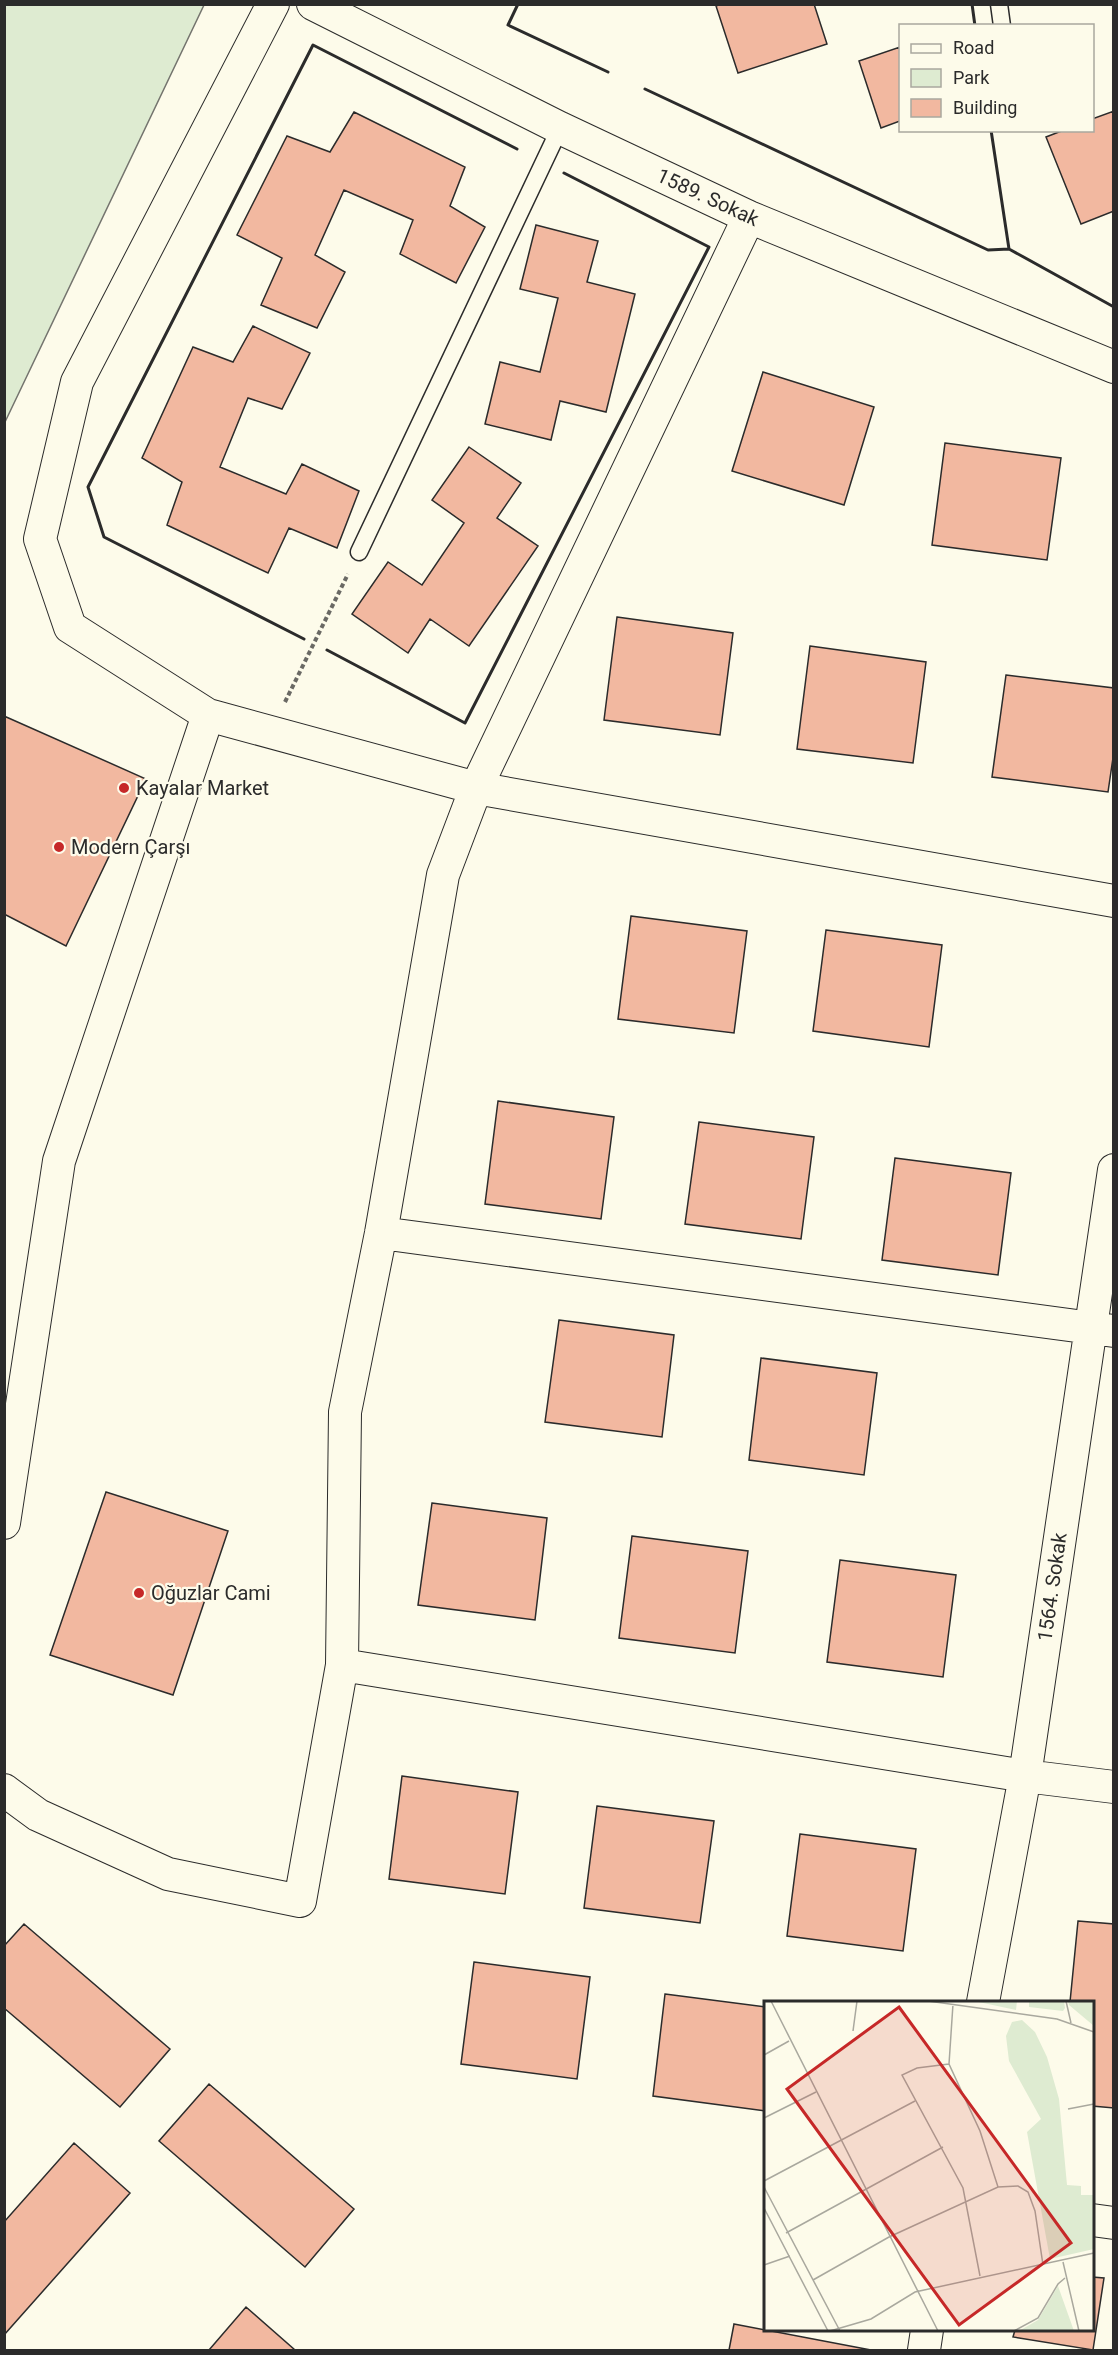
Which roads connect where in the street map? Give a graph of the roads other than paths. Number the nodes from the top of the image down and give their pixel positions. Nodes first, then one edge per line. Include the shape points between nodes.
1 (273, 4) edge
2 (314, 4) edge
3 (999, 4) edge
4 (1002, 24) edge
5 (560, 128) junction
6 (749, 217) junction
7 (1113, 367) edge
8 (359, 552) road end
9 (208, 715) junction
10 (476, 788) junction
11 (1113, 901) edge
12 (1113, 1170) edge
13 (381, 1233) junction
14 (1101, 1329) edge
15 (4, 1523) edge
16 (342, 1665) junction
17 (1025, 1776) junction
18 (1113, 1787) edge
19 (4, 1790) edge
20 (982, 2001) edge
21 (1094, 2220) edge
22 (1113, 2223) edge
23 (927, 2331) edge
24 (924, 2350) edge

1 - 9 street via 77,382 40,538 70,627
2 - 5 street, 1589. Sokak
3 - 4 lane
5 - 6 street, 1589. Sokak
5 - 8 lane
6 - 7 street, 1589. Sokak
6 - 10 street
9 - 10 street
9 - 15 street via 59,1161
10 - 11 street
10 - 13 street via 443,875
12 - 14 street, 1564. Sokak
13 - 14 street
13 - 16 street via 345,1412
14 - 17 street, 1564. Sokak
16 - 17 street
16 - 19 street via 300,1901 168,1874 38,1815
17 - 18 street
17 - 20 street, 1564. Sokak
21 - 22 street
23 - 24 street

